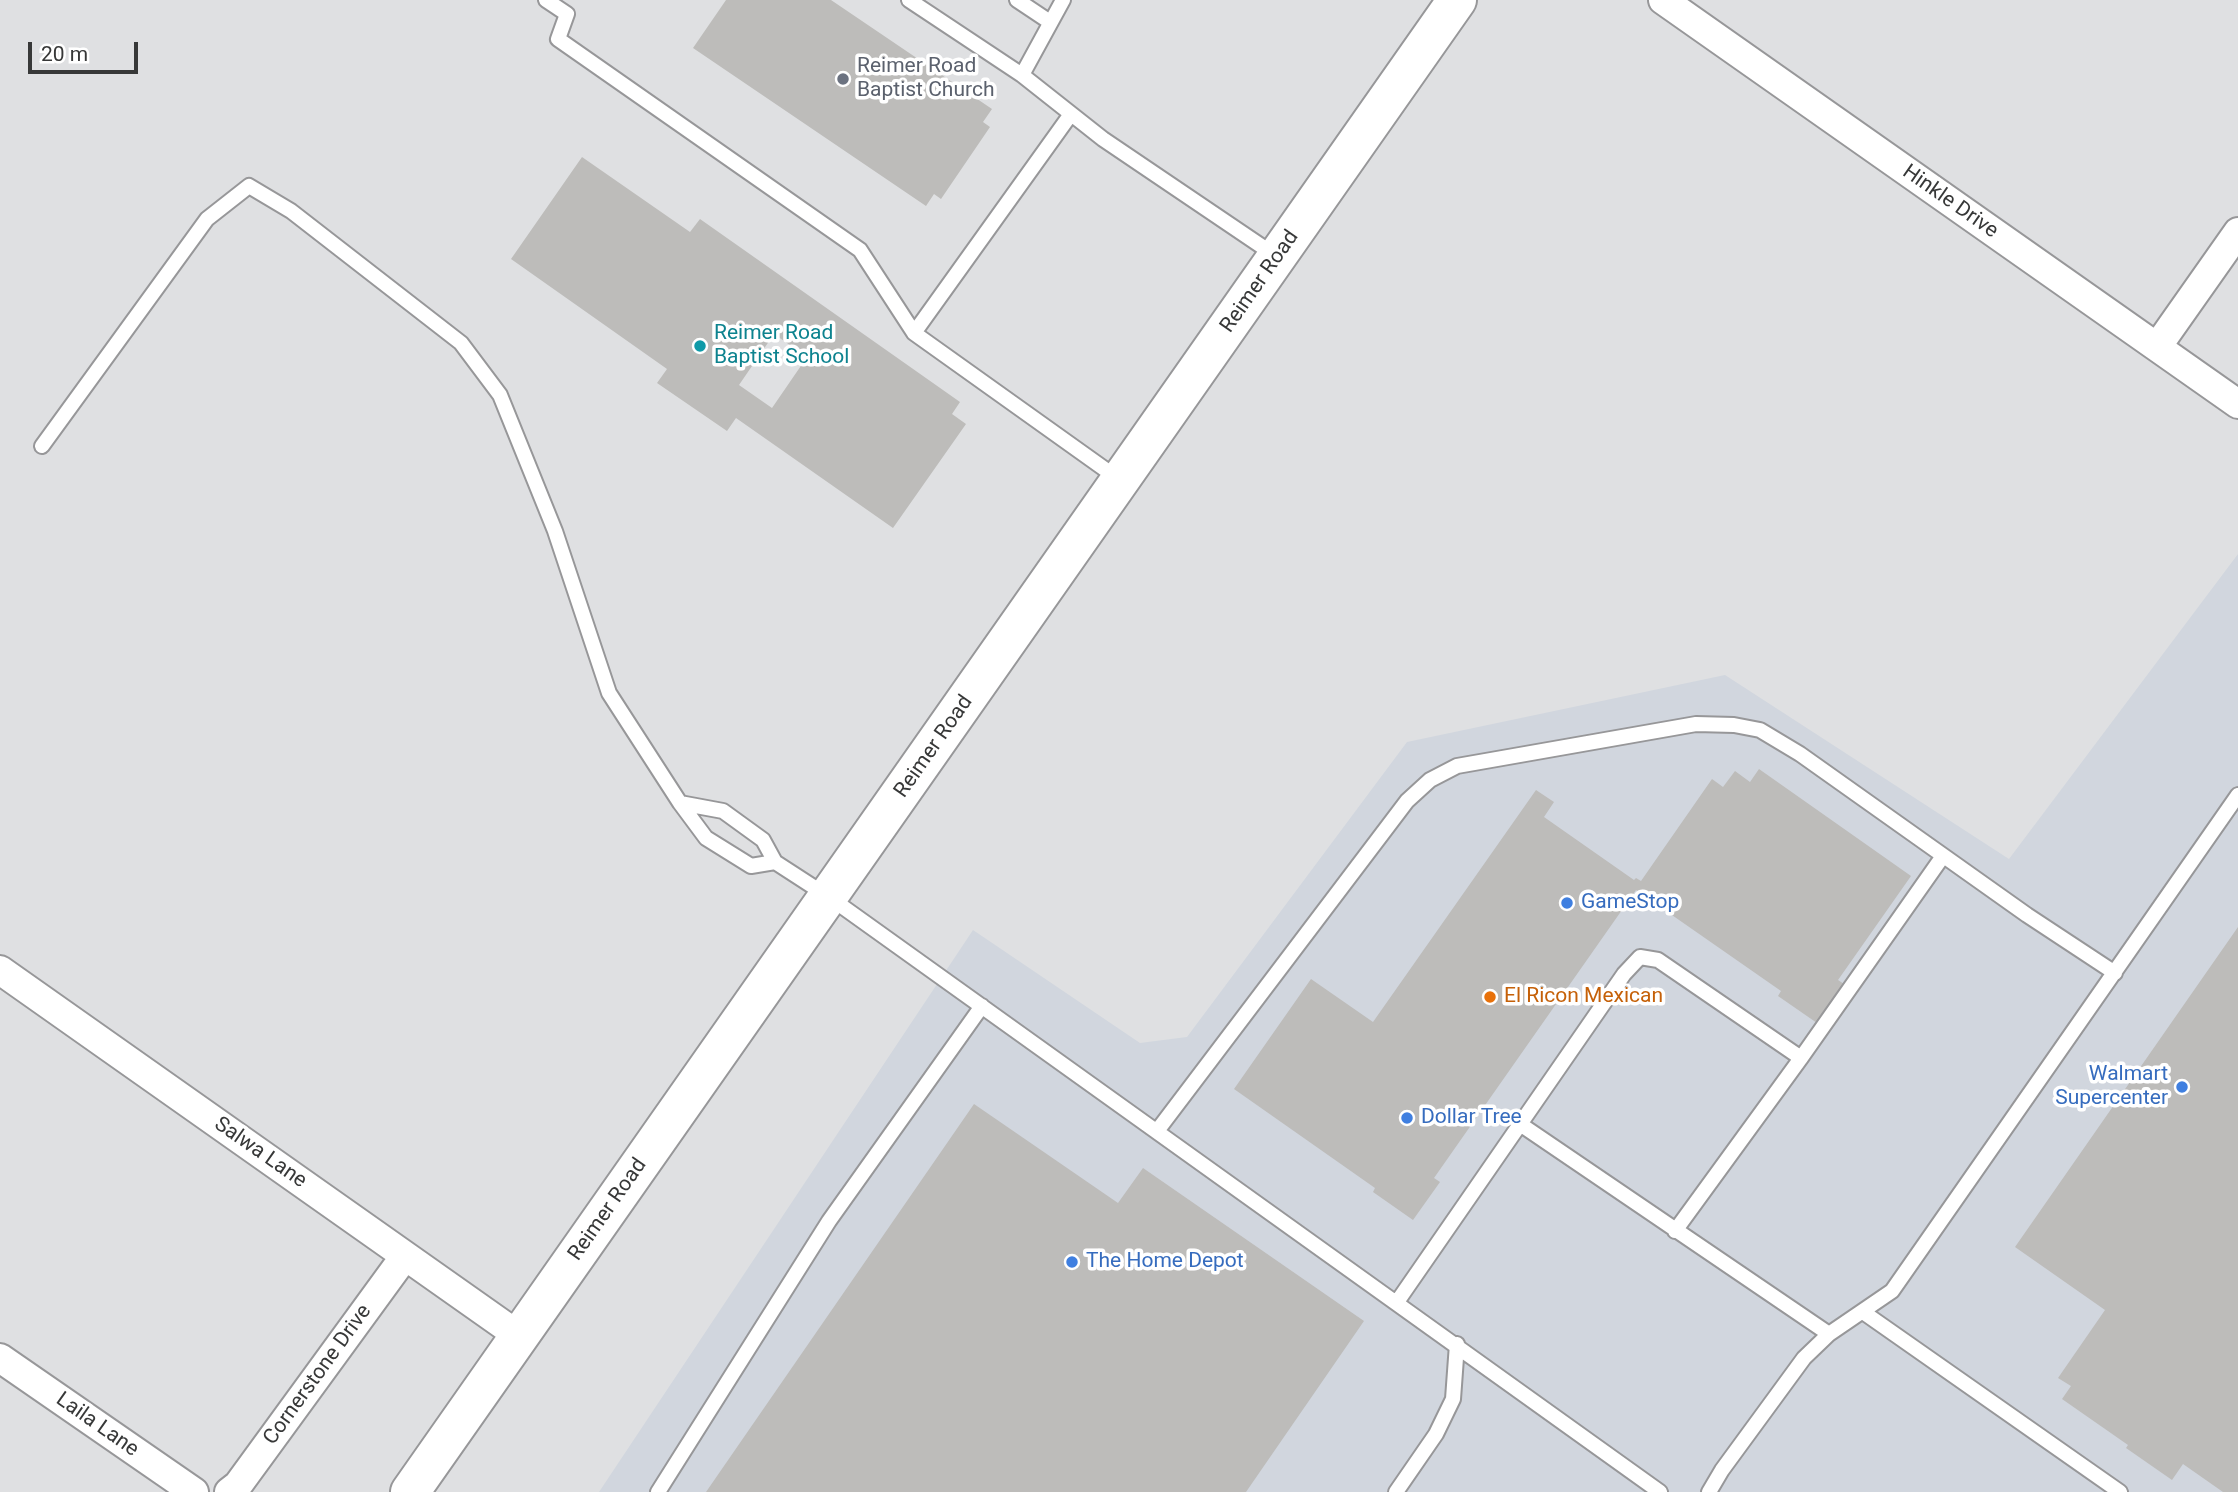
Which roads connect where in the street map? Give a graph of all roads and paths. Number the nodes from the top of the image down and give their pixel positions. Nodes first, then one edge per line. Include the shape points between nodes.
1 (546, 0) edge
2 (909, 0) edge
3 (1017, 0) edge
4 (1063, 0) edge
5 (1457, 0) edge
6 (1663, 0) edge
7 (1050, 22) junction
8 (1022, 75) junction
9 (1070, 114) junction
10 (2238, 232) edge
11 (1278, 256) junction
12 (914, 333) junction
13 (2157, 347) junction
14 (2238, 404) edge
15 (42, 446) dead end
16 (1121, 480) junction
17 (2238, 795) edge
18 (680, 803) junction
19 (1943, 856) junction
20 (775, 862) junction
21 (829, 897) junction
22 (0, 971) edge
23 (2115, 973) junction
24 (982, 1006) junction
25 (1801, 1058) junction
26 (1520, 1125) junction
27 (1157, 1131) junction
28 (1675, 1231) junction
29 (404, 1256) junction
30 (1397, 1302) junction
31 (1863, 1312) junction
32 (1829, 1334) junction
33 (519, 1336) junction
34 (1457, 1344) junction
35 (0, 1358) edge
36 (194, 1492) edge
37 (229, 1492) edge
38 (410, 1492) edge
39 (658, 1492) edge
40 (1396, 1492) edge
41 (1660, 1492) edge
42 (1709, 1492) edge
43 (2120, 1492) edge

1 - 12 lane via 567,14 558,39 860,250
2 - 8 lane
3 - 7 lane
4 - 7 lane
5 - 11 street, Reimer Road
6 - 13 street, Hinkle Drive
7 - 8 lane
8 - 9 lane
9 - 11 lane
9 - 12 lane
10 - 13 street
11 - 16 street, Reimer Road
12 - 16 lane
13 - 14 street, Hinkle Drive
15 - 18 lane via 207,219 248,186 291,211 461,343 500,395 555,531 609,692
16 - 21 street, Reimer Road
17 - 23 lane
18 - 20 lane via 723,811 763,840
18 - 20 lane via 706,838 751,866
19 - 23 lane
19 - 25 lane
19 - 27 lane via 1800,754 1760,730 1734,725 1696,724 1457,766 1430,779 1407,801
20 - 21 lane
21 - 24 lane
21 - 33 street, Reimer Road
22 - 29 street, Salwa Lane
23 - 31 lane via 1892,1291
24 - 27 lane
24 - 39 lane via 829,1221
25 - 26 lane via 1658,960 1640,957
25 - 28 lane
26 - 28 lane
26 - 30 lane
27 - 30 lane
28 - 32 lane
29 - 33 street, Salwa Lane
29 - 37 street, Cornerstone Drive
30 - 34 lane
31 - 32 lane
31 - 43 lane
32 - 42 lane via 1804,1358
33 - 38 street, Reimer Road
34 - 40 lane via 1453,1399 1436,1434
34 - 41 lane
35 - 36 street, Laila Lane

